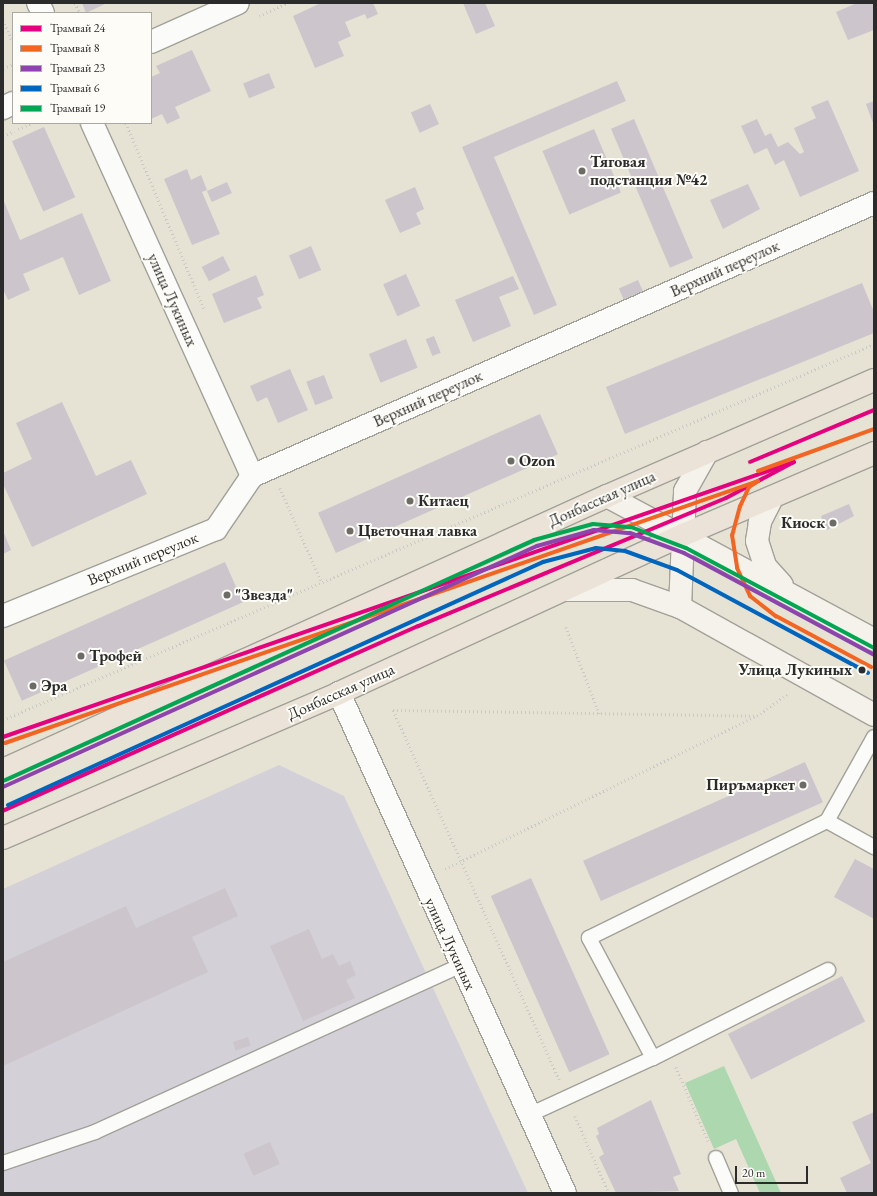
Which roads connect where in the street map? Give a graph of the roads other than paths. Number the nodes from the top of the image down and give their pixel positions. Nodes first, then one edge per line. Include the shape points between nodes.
1 (38, 3) edge
2 (238, 3) edge
3 (42, 12) edge
4 (152, 42) edge
5 (12, 104) edge
6 (3, 108) edge
7 (92, 124) edge
8 (874, 203) edge
9 (874, 380) edge
10 (707, 452) junction
11 (874, 453) edge
12 (252, 476) junction
13 (607, 496) junction
14 (772, 498) junction
15 (683, 535) junction
16 (567, 590) junction
17 (790, 594) junction
18 (680, 608) junction
19 (3, 616) edge
20 (874, 640) edge
21 (339, 693) junction
22 (874, 715) edge
23 (874, 737) edge
24 (3, 770) edge
25 (827, 821) junction
26 (3, 838) edge
27 (874, 847) edge
28 (460, 966) junction
29 (828, 970) dead end
30 (653, 1058) junction
31 (531, 1114) junction
32 (716, 1158) road end
33 (3, 1164) edge
34 (565, 1193) edge
35 (731, 1193) edge

1 - 3 street
2 - 4 street
5 - 6 street
7 - 12 street, улица Лукиных
8 - 12 street, Верхний переулок
9 - 10 main road, Донбасская улица
10 - 13 main road, Донбасская улица
10 - 15 main road via 685,491
11 - 14 main road, Донбасская улица
12 - 19 street, Верхний переулок via 216,529
13 - 15 main road
13 - 24 main road, Донбасская улица
14 - 15 main road, Донбасская улица
14 - 17 main road via 760,522 757,541 766,566
15 - 16 main road, Донбасская улица
15 - 17 main road
15 - 18 main road
16 - 18 main road via 632,590
16 - 21 main road, Донбасская улица
17 - 20 main road
18 - 22 main road
21 - 26 main road, Донбасская улица
21 - 28 street, улица Лукиных
23 - 25 lane
25 - 27 lane
25 - 30 lane via 589,938
28 - 31 street, улица Лукиных
28 - 33 lane via 95,1132
29 - 30 lane
30 - 31 lane
31 - 34 street, улица Лукиных
32 - 35 lane

